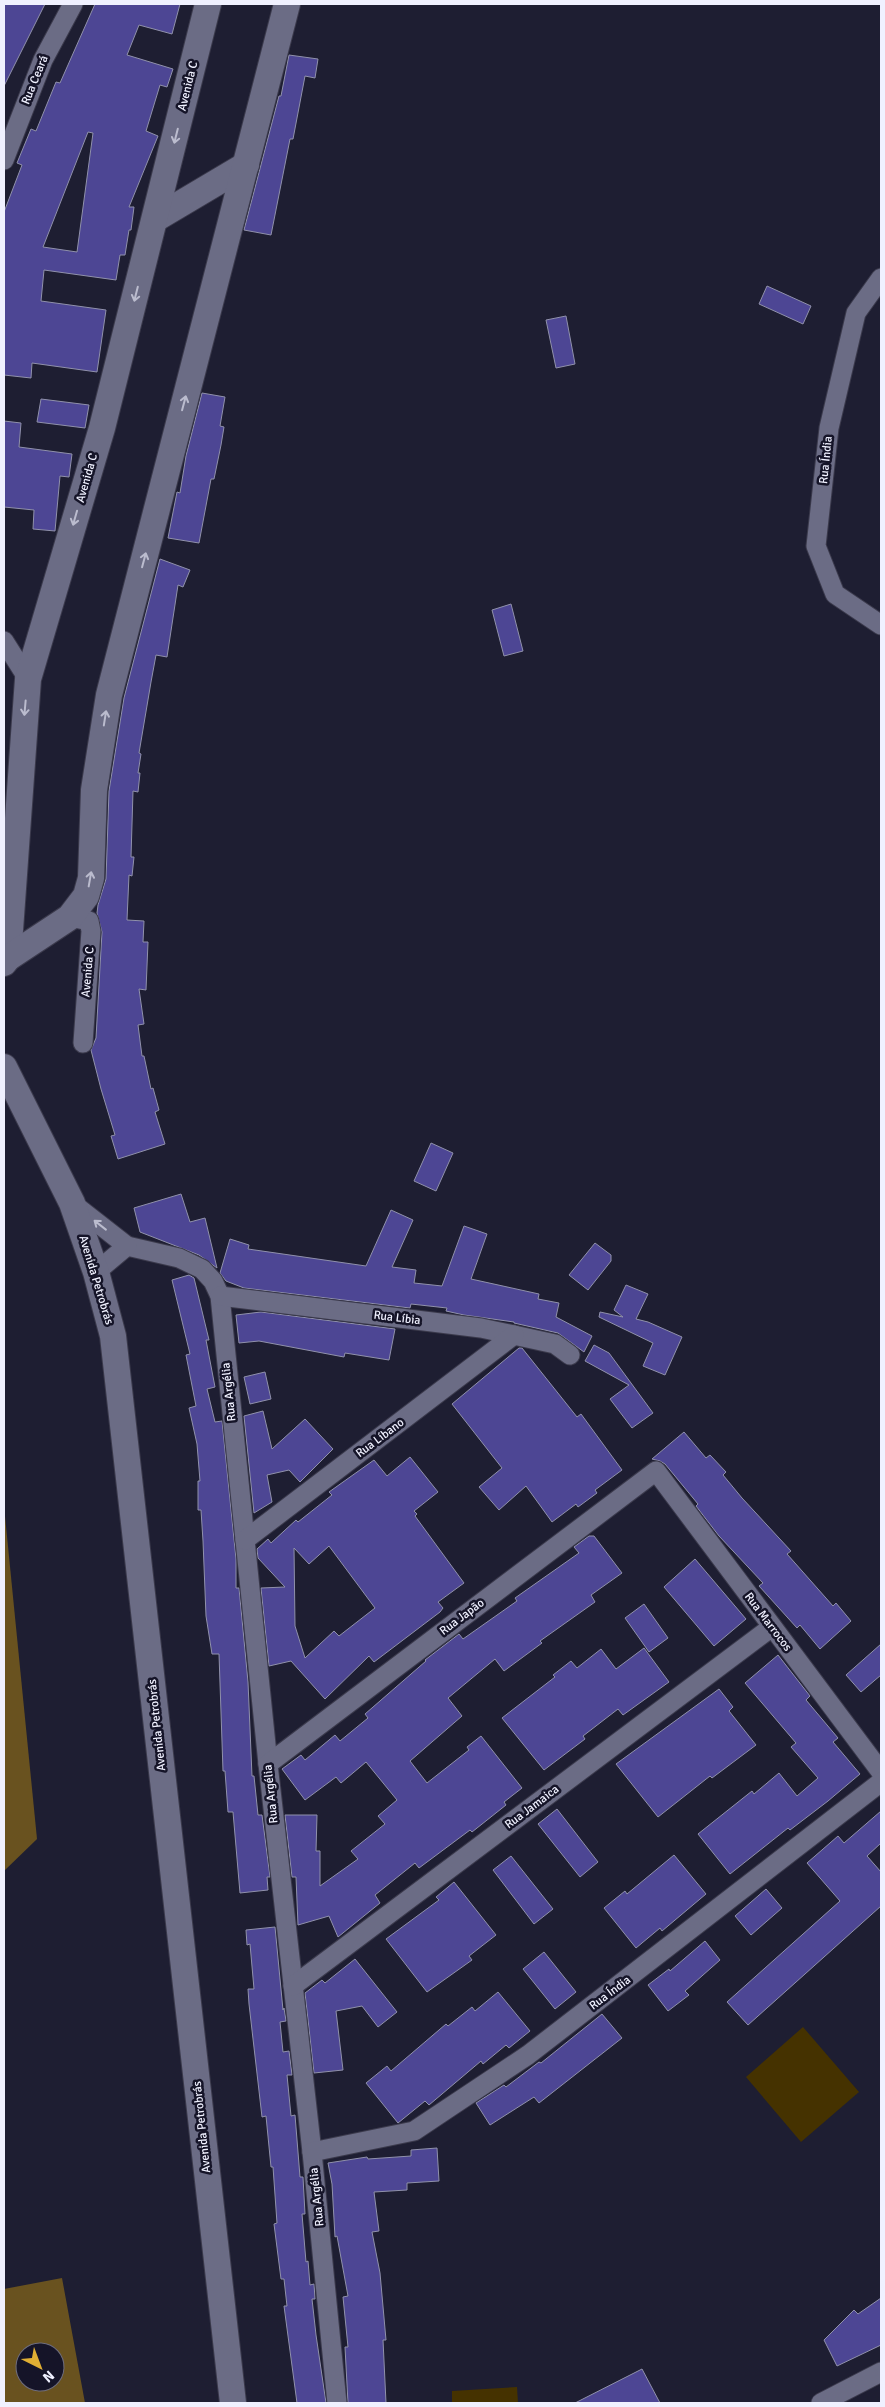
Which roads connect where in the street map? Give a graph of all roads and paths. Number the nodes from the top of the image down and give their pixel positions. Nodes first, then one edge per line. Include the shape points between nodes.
1 (73, 4) edge
2 (208, 4) edge
3 (287, 4) edge
4 (4, 160) edge
5 (246, 165) junction
6 (155, 219) junction
7 (881, 278) edge
8 (881, 625) edge
9 (4, 641) edge
10 (28, 678) junction
11 (70, 917) junction
12 (6, 961) edge
13 (83, 1043) dead end
14 (4, 1067) edge
15 (72, 1203) junction
16 (127, 1246) junction
17 (96, 1272) junction
18 (220, 1296) junction
19 (514, 1335) junction
20 (570, 1355) dead end
21 (656, 1471) joint
22 (245, 1540) junction
23 (772, 1627) junction
24 (268, 1764) junction
25 (881, 1772) edge
26 (881, 1782) edge
27 (293, 1986) junction
28 (312, 2152) junction
29 (881, 2372) edge
30 (233, 2403) edge
31 (337, 2403) edge
32 (821, 2403) edge

1 - 4 street, Rua Ceará via 43,60
2 -> 6 main road, Avenida C
3 - 5 main road, Avenida C
5 - 6 main road
11 -> 5 main road, Avenida C via 86,896 91,878 94,790 109,695
6 -> 10 main road, Avenida C via 102,428
7 - 8 street, Rua Índia via 856,313 830,428 816,546 835,594
9 - 10 street
10 -> 12 main road, Avenida C
11 - 12 main road, Avenida C
11 - 13 street, Avenida C via 89,920 91,931
14 - 15 main road, Avenida Petrobrás
16 -> 15 street, Rua Argélia
15 - 17 main road, Avenida Petrobrás
16 - 17 street
16 - 18 street, Rua Argélia via 179,1258 202,1268
17 - 30 main road, Avenida Petrobrás via 113,1336
18 - 19 street, Rua Líbia via 481,1328
18 - 22 street, Rua Argélia
19 - 20 street, Rua Líbia via 555,1344
19 - 22 street, Rua Líbano
21 - 23 street, Rua Marrocos
21 - 24 street, Rua Japão
22 - 24 street, Rua Argélia
23 - 25 street, Rua Marrocos
23 - 27 street, Rua Jamaica
24 - 27 street, Rua Argélia
26 - 28 street, Rua Índia via 528,2055 414,2131
27 - 28 street, Rua Argélia
28 - 31 street, Rua Argélia
29 - 32 street

